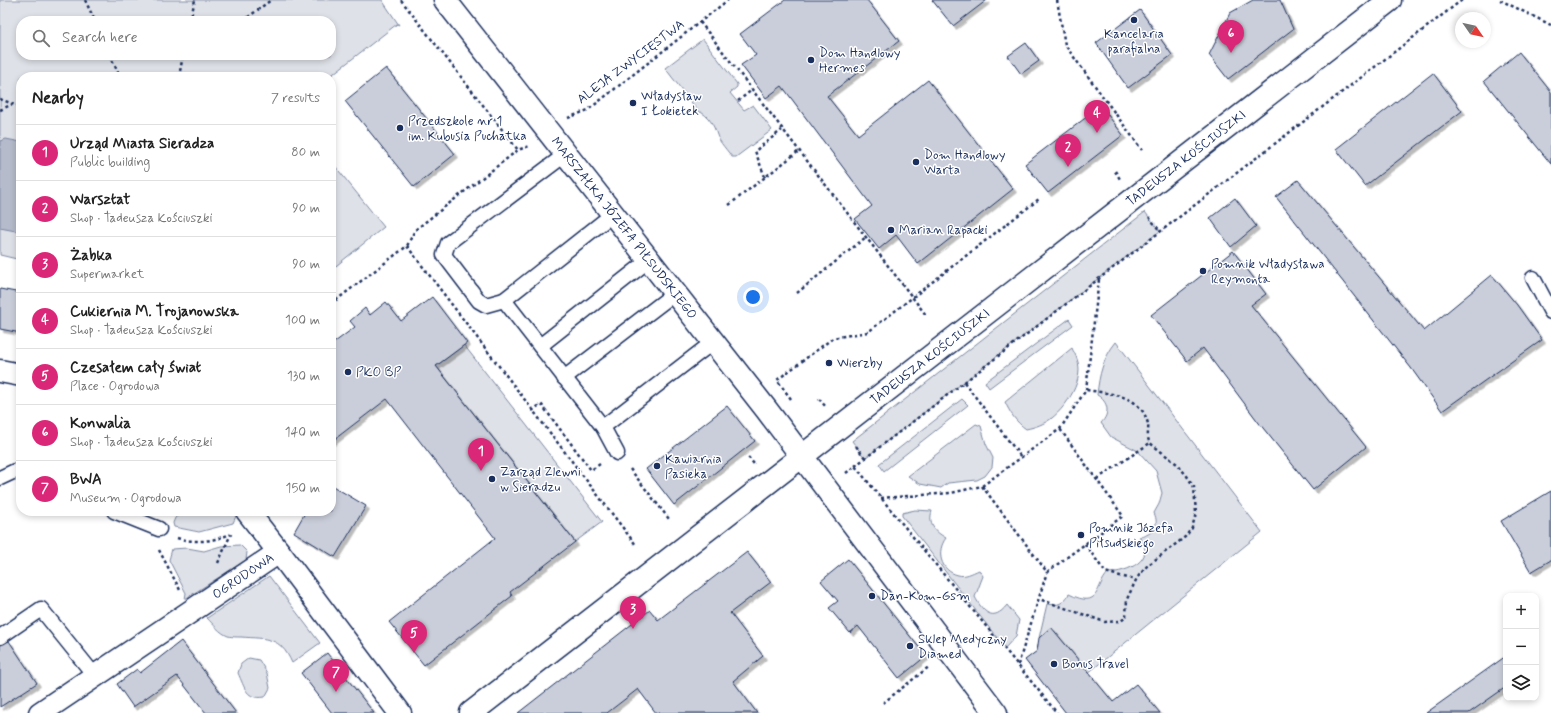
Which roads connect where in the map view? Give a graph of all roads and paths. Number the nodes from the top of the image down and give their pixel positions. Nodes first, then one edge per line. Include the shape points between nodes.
1 (85, 0) edge
2 (195, 0) edge
3 (271, 0) edge
4 (401, 0) edge
5 (445, 0) edge
6 (728, 0) edge
7 (1057, 0) edge
8 (1390, 0) edge
9 (1462, 0) edge
10 (1500, 0) edge
11 (93, 16) edge
12 (191, 16) edge
13 (250, 16) edge
14 (700, 22) junction
15 (1551, 25) edge
16 (112, 60) edge
17 (182, 60) edge
18 (118, 72) edge
19 (180, 72) edge
20 (752, 90) junction
21 (0, 99) edge
22 (738, 101) dead end
23 (13, 104) junction
24 (16, 105) edge
25 (0, 110) edge
26 (563, 122) dead end
27 (782, 130) junction
28 (532, 145) dead end
29 (518, 150) junction
30 (1142, 150) dead end
31 (799, 151) junction
32 (566, 154) junction
33 (1115, 171) dead end
34 (765, 177) junction
35 (1123, 182) dead end
36 (1039, 199) dead end
37 (729, 205) dead end
38 (1145, 212) dead end
39 (613, 214) junction
40 (1160, 232) junction
41 (866, 237) junction
42 (407, 246) junction
43 (649, 260) junction
44 (1099, 278) junction
45 (1533, 278) dead end
46 (675, 293) junction
47 (797, 293) dead end
48 (912, 297) junction
49 (336, 300) edge
50 (504, 300) junction
51 (1551, 312) edge
52 (926, 315) dead end
53 (713, 342) junction
54 (540, 346) junction
55 (0, 371) edge
56 (16, 374) edge
57 (564, 378) junction
58 (964, 382) junction
59 (1086, 390) junction
60 (791, 399) dead end
61 (532, 411) junction
62 (602, 427) junction
63 (1060, 429) junction
64 (1150, 443) junction
65 (617, 453) joint
66 (802, 457) junction
67 (1021, 458) junction
68 (855, 466) junction
69 (591, 470) dead end
70 (16, 471) edge
71 (0, 478) edge
72 (1097, 479) junction
73 (982, 486) junction
74 (826, 489) junction
75 (880, 498) junction
76 (126, 516) edge
77 (249, 516) edge
78 (251, 516) edge
79 (669, 519) dead end
80 (158, 529) junction
81 (1085, 544) junction
82 (636, 546) dead end
83 (279, 552) junction
84 (1047, 572) junction
85 (1135, 580) junction
86 (182, 596) dead end
87 (1039, 599) junction
88 (0, 637) edge
89 (935, 662) dead end
90 (1018, 666) junction
91 (95, 676) junction
92 (883, 703) dead end
93 (40, 713) edge
94 (400, 713) edge
95 (471, 713) edge
96 (996, 713) edge
97 (1057, 713) edge

1 - 11 path
2 - 12 path
3 - 13 path
4 - 29 path
5 - 32 street, MARSZAŁKA JÓZEFA PIŁSUDSKIEGO
6 - 14 path, ALEJA ZWYCIĘSTWA
7 - 30 path via 1065,45
8 - 66 street, TADEUSZA KOŚCIUSZKI
9 - 40 path
10 - 15 path
14 - 20 path
14 - 26 path, ALEJA ZWYCIĘSTWA via 588,110 570,116
16 - 18 path
17 - 19 path
20 - 22 path
20 - 27 path
21 - 23 path
23 - 24 path
23 - 25 path
27 - 31 path
27 - 34 path via 756,151
28 - 29 path
29 - 42 path via 415,230
31 - 34 path
31 - 41 path
32 - 39 street, MARSZAŁKA JÓZEFA PIŁSUDSKIEGO
32 - 50 lane via 448,243 444,254 479,301 486,305
33 - 35 path
34 - 37 path
36 - 48 path
38 - 40 path
39 - 43 street, MARSZAŁKA JÓZEFA PIŁSUDSKIEGO
39 - 50 lane
40 - 44 path
41 - 47 path
41 - 48 path
42 - 49 path
42 - 61 path
43 - 46 street, MARSZAŁKA JÓZEFA PIŁSUDSKIEGO
43 - 54 lane
44 - 58 path
44 - 59 path
45 - 51 lane
46 - 53 street, MARSZAŁKA JÓZEFA PIŁSUDSKIEGO
46 - 57 lane
48 - 52 path
48 - 60 path via 868,332 834,338 777,380
50 - 54 lane
53 - 62 lane
53 - 66 street, MARSZAŁKA JÓZEFA PIŁSUDSKIEGO
54 - 57 lane
55 - 56 street
57 - 62 lane
58 - 67 path
58 - 68 path
59 - 63 path
59 - 64 path via 1121,395 1132,400 1143,413 1148,425
61 - 69 path via 541,404
61 - 82 path
62 - 65 lane
63 - 67 path
63 - 72 path
64 - 72 path
64 - 85 path via 1177,464 1187,476 1194,487 1196,513 1192,528 1185,537 1147,566
65 - 79 path
66 - 74 street, MARSZAŁKA JÓZEFA PIŁSUDSKIEGO
66 - 95 street, TADEUSZA KOŚCIUSZKI
67 - 73 path
68 - 74 path
68 - 75 path
70 - 71 lane
72 - 81 path via 1123,516
73 - 75 path via 951,493
73 - 84 path
74 - 96 street, MARSZAŁKA JÓZEFA PIŁSUDSKIEGO
75 - 90 path
76 - 80 lane
77 - 80 path via 236,532 221,539 187,540 170,536
78 - 83 street
80 - 86 path via 154,538
81 - 84 path
81 - 85 path via 1105,572
83 - 91 street, OGRODOWA
83 - 94 street, OGRODOWA
84 - 87 path
85 - 87 path via 1127,599 1126,617 1121,621 1105,622
87 - 90 path
88 - 91 lane via 41,609
89 - 92 path
90 - 97 path
91 - 93 street, OGRODOWA

